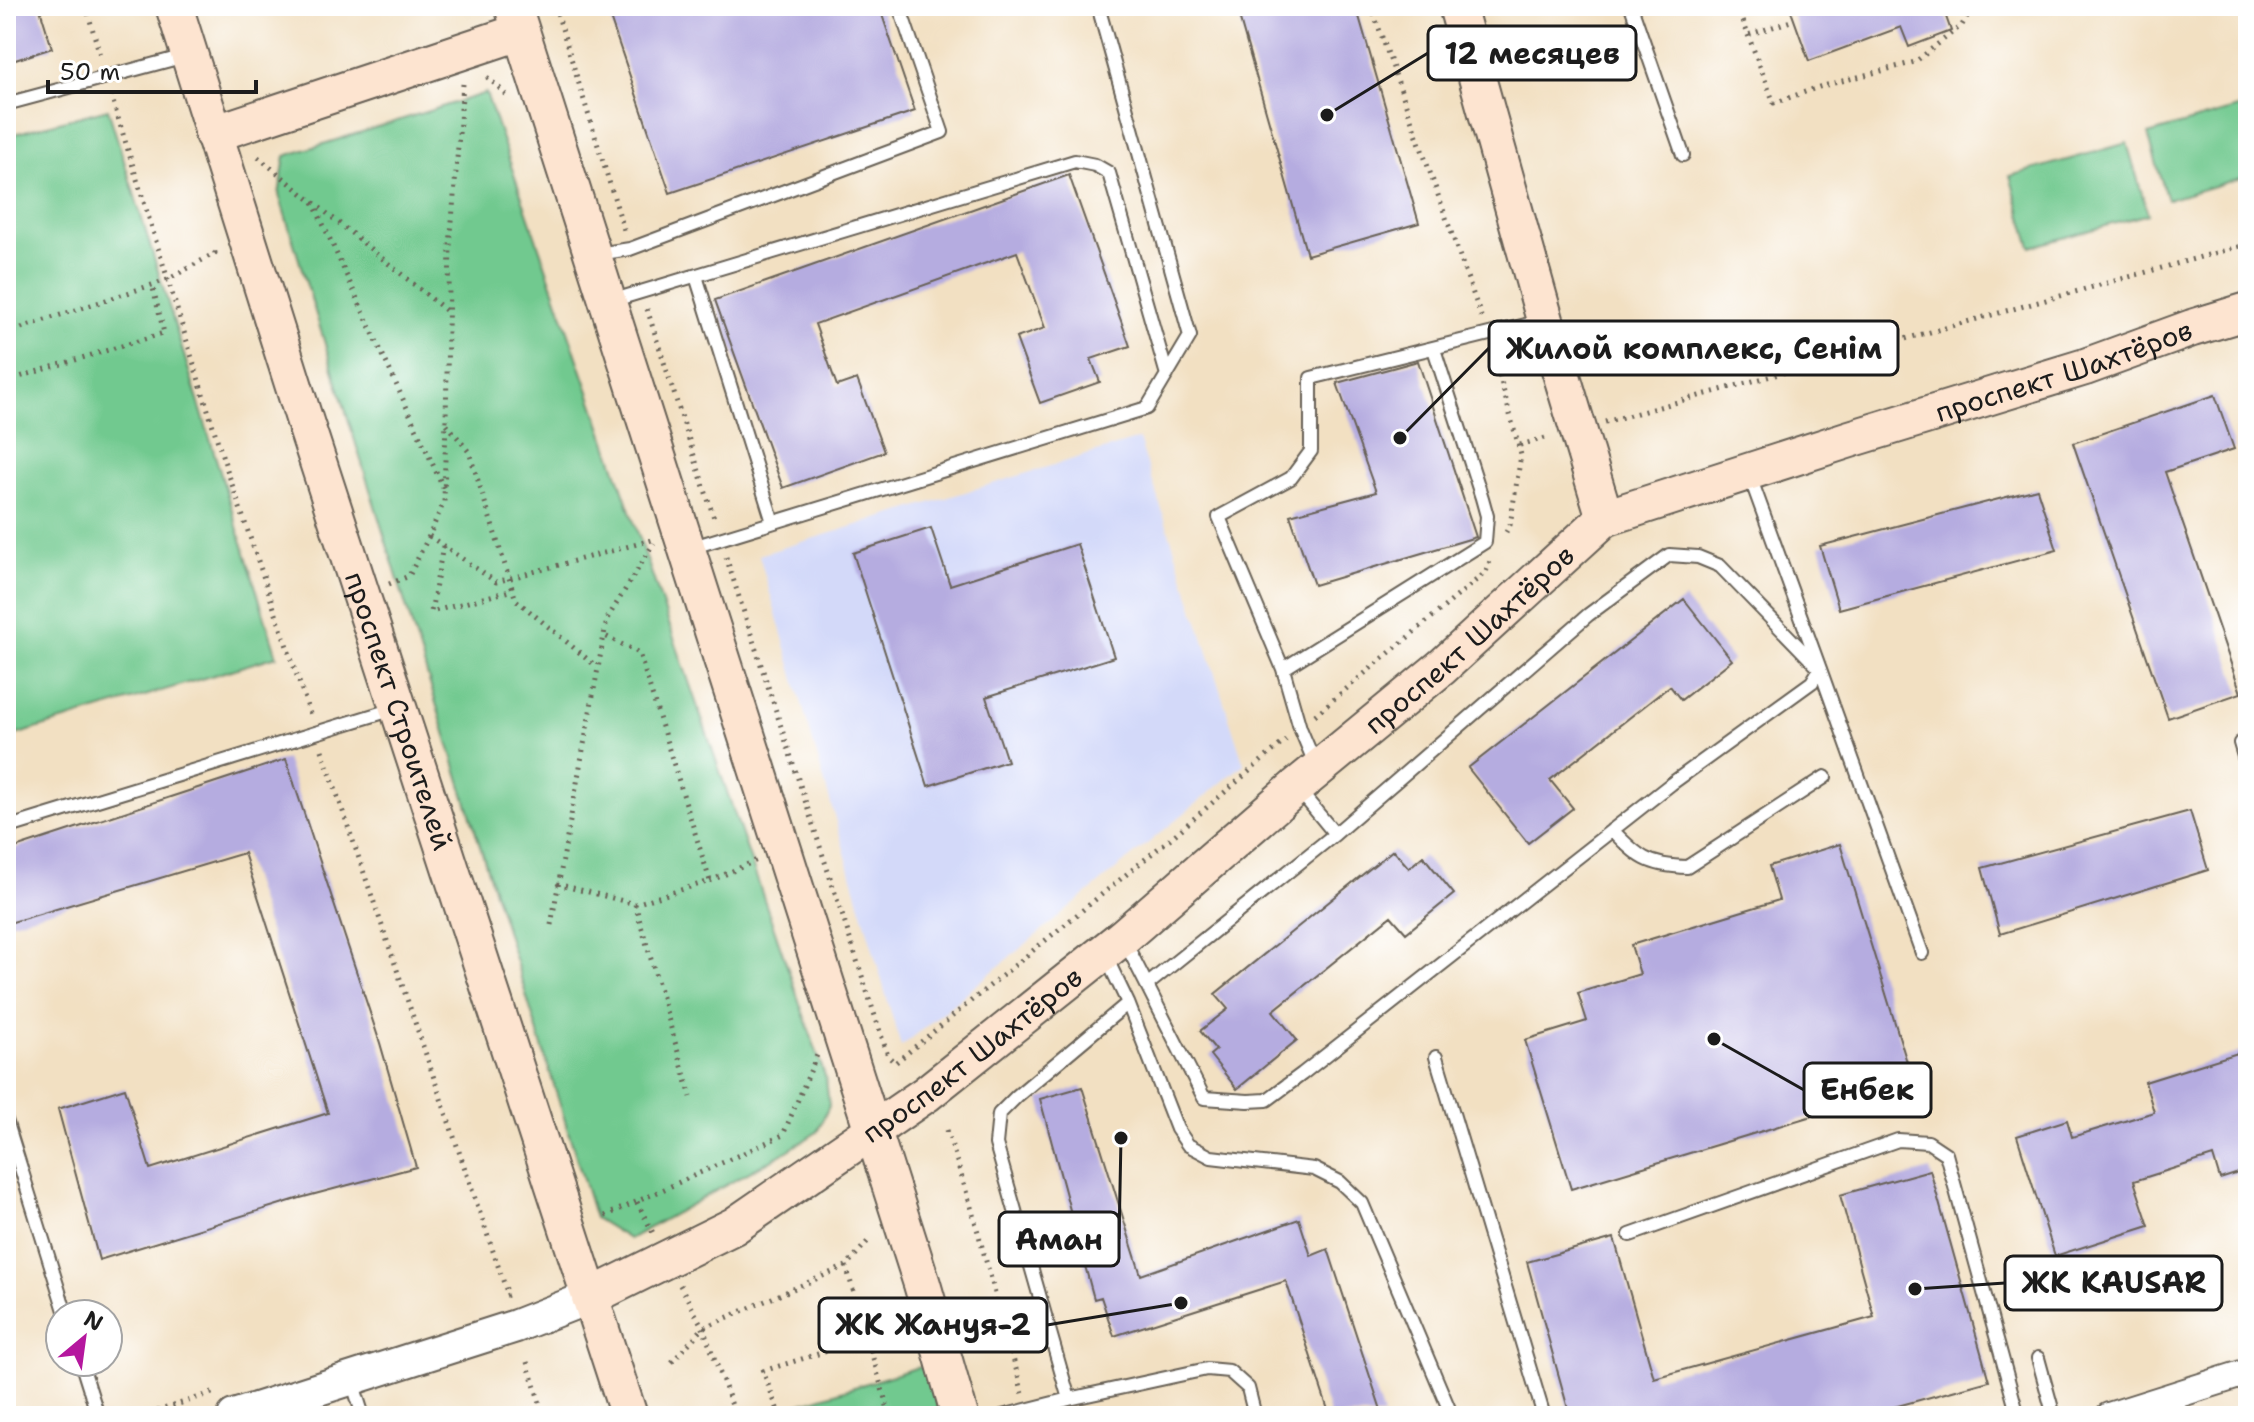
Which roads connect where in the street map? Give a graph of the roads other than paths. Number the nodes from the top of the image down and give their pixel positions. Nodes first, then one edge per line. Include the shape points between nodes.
1 (174, 6) edge
2 (899, 6) edge
3 (1098, 6) edge
4 (1457, 6) edge
5 (1631, 6) edge
6 (517, 19) edge
7 (189, 55) junction
8 (6, 104) edge
9 (213, 134) junction
10 (1683, 155) dead end
11 (594, 255) junction
12 (696, 276) junction
13 (608, 302) junction
14 (2248, 311) edge
15 (1545, 320) junction
16 (1434, 349) junction
17 (1167, 375) junction
18 (1747, 471) junction
19 (1605, 518) junction
20 (773, 522) junction
21 (687, 549) junction
22 (1283, 669) junction
23 (1820, 669) junction
24 (398, 707) junction
25 (2240, 743) dead end
26 (2248, 770) edge
27 (1825, 777) dead end
28 (1307, 778) junction
29 (6, 828) edge
30 (1612, 830) junction
31 (1335, 834) junction
32 (1113, 945) junction
33 (1922, 953) dead end
34 (1147, 985) junction
35 (1128, 1003) junction
36 (1436, 1057) dead end
37 (6, 1120) edge
38 (872, 1131) junction
39 (1630, 1235) dead end
40 (590, 1297) junction
41 (61, 1298) edge
42 (2038, 1358) dead end
43 (2248, 1372) edge
44 (86, 1378) edge
45 (351, 1378) junction
46 (1069, 1399) junction
47 (98, 1416) edge
48 (234, 1416) edge
49 (363, 1416) edge
50 (629, 1416) edge
51 (960, 1416) edge
52 (1002, 1416) edge
53 (1255, 1416) edge
54 (1452, 1416) edge
55 (1544, 1416) edge
56 (2018, 1416) edge
57 (2054, 1416) edge
58 (2109, 1416) edge

1 - 7 main road, проспект Строителей
2 - 11 lane via 942,132 630,249
3 - 17 lane via 1190,336
4 - 15 main road
5 - 10 lane
6 - 9 main road
6 - 11 main road
7 - 8 lane
7 - 9 main road, проспект Строителей
9 - 24 main road, проспект Строителей
11 - 13 main road
12 - 13 lane
12 - 17 lane via 1075,161 1095,165 1109,173
12 - 20 lane
13 - 21 main road
14 - 18 main road, проспект Шахтёров
15 - 16 lane
15 - 19 main road
16 - 22 lane via 1487,516 1485,542
16 - 22 lane via 1311,378 1311,451 1291,478 1219,517
17 - 20 lane via 1147,408
18 - 19 main road, проспект Шахтёров
18 - 23 lane
19 - 28 main road, проспект Шахтёров via 1442,667
20 - 21 lane
21 - 38 main road
22 - 28 lane
23 - 30 lane via 1812,682
23 - 31 lane via 1720,566 1698,557 1669,555 1588,615
23 - 33 lane
24 - 29 lane
24 - 40 main road, проспект Строителей
25 - 26 lane
27 - 30 lane via 1687,867 1664,866 1634,854
28 - 31 lane
28 - 32 main road, проспект Шахтёров
30 - 34 lane via 1267,1100 1204,1098
31 - 34 lane
32 - 34 lane
32 - 35 lane
32 - 38 main road, проспект Шахтёров
35 - 46 lane via 999,1114 996,1144
35 - 54 lane via 1188,1145 1211,1157 1314,1169 1340,1182 1362,1203
36 - 55 lane
37 - 41 lane
38 - 40 main road, проспект Шахтёров via 734,1226
38 - 51 main road
39 - 56 lane via 1898,1140 1928,1142 1946,1154
40 - 45 street, проспект Шахтёров
40 - 50 main road, проспект Строителей
42 - 57 lane
43 - 58 street
44 - 47 lane
45 - 48 street, проспект Шахтёров
45 - 49 lane
46 - 52 lane
46 - 53 lane via 1207,1369 1229,1371 1248,1388

